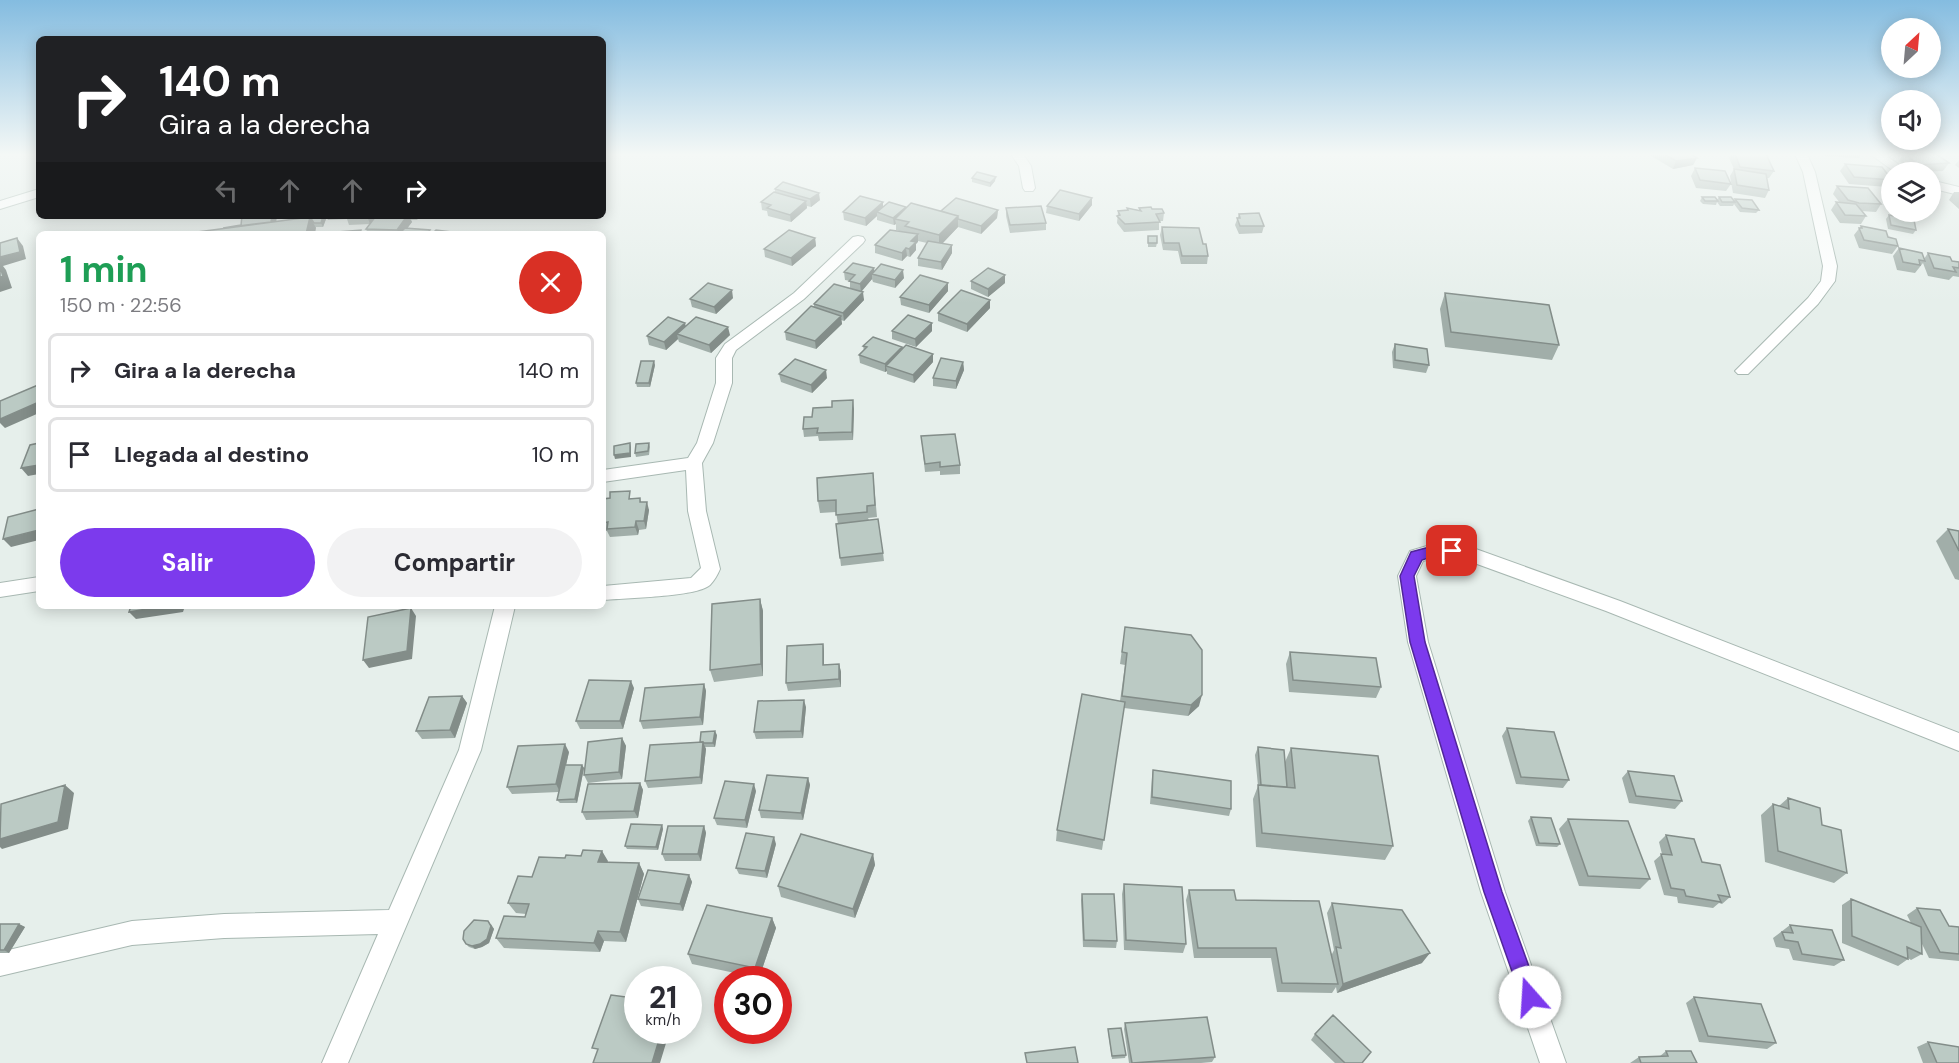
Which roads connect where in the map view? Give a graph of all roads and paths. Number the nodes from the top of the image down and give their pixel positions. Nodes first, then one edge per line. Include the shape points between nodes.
1 (1816, 204) edge
2 (858, 240) dead end
3 (1743, 371) dead end
4 (694, 463) junction
5 (606, 476) edge
6 (36, 584) edge
7 (0, 590) edge
8 (606, 593) edge
9 (504, 609) edge
10 (1959, 742) edge
11 (397, 922) junction
12 (0, 964) edge
13 (334, 1063) edge
14 (1553, 1063) edge

1 - 3 street via 1830,266 1828,281
2 - 4 street via 799,296 730,348 724,358 724,383 705,443
4 - 5 street
4 - 8 street via 697,512 711,569 709,575 694,585
6 - 7 street
9 - 11 street via 470,750
10 - 14 street via 1467,553 1437,550 1416,556 1407,576 1418,642 1493,892
11 - 12 street via 224,926 132,933
11 - 13 street

